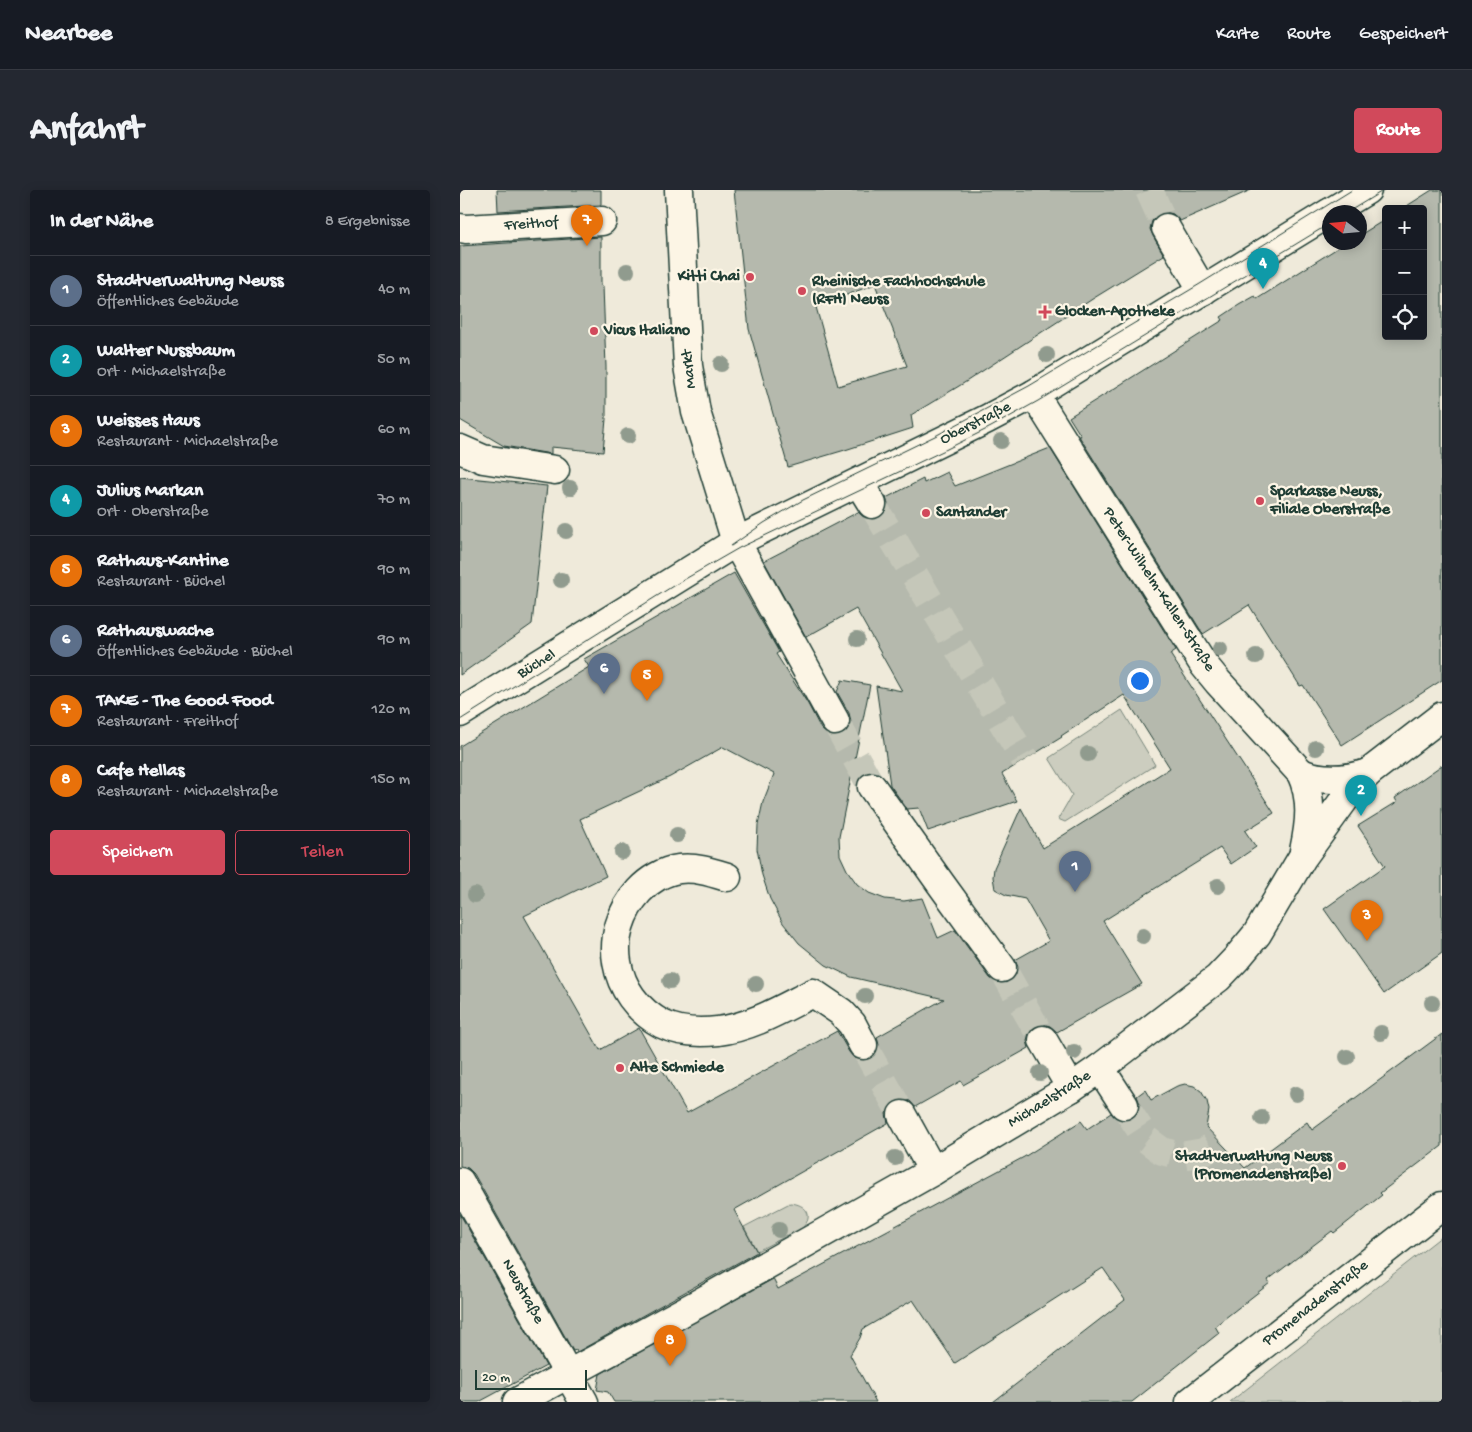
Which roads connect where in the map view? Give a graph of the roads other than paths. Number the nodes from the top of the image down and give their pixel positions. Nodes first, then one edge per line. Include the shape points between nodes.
1 (680, 190) edge
2 (1367, 190) edge
3 (1343, 205) edge
4 (1322, 218) edge
5 (602, 221) dead end
6 (460, 228) edge
7 (1166, 228) tunnel mouth
8 (1203, 291) junction
9 (1034, 394) junction
10 (460, 449) edge
11 (555, 470) dead end
12 (736, 542) junction
13 (614, 617) joint
14 (460, 713) edge
15 (1442, 716) edge
16 (835, 721) tunnel mouth
17 (1301, 773) junction
18 (1368, 773) junction
19 (872, 787) tunnel mouth
20 (1302, 858) junction
21 (727, 877) dead end
22 (1002, 968) tunnel mouth
23 (1043, 1040) tunnel mouth
24 (863, 1045) tunnel mouth
25 (1100, 1068) junction
26 (1071, 1088) junction
27 (1124, 1105) tunnel mouth
28 (902, 1115) tunnel mouth
29 (932, 1171) junction
30 (460, 1182) edge
31 (1442, 1206) edge
32 (567, 1374) junction
33 (517, 1402) edge
34 (584, 1402) edge
35 (1190, 1402) edge

1 - 12 street, Markt via 688,366 696,412
2 - 3 street, Oberstraße
4 - 8 street, Oberstraße
5 - 6 street, Freithof
7 - 8 street
8 - 9 street, Oberstraße
9 - 12 street, Oberstraße via 865,494
9 - 17 street, Peter-Wilhelm-Kallen-Straße via 1204,665
10 - 11 street via 483,458
12 - 13 street, Oberstraße
12 - 16 street, Markt
13 - 14 street, Büchel
15 - 18 street, Michaelstraße
17 - 18 street via 1339,779
17 - 20 street, Peter-Wilhelm-Kallen-Straße via 1309,797 1308,831
18 - 20 street, Michaelstraße
19 - 22 street
20 - 25 street, Michaelstraße via 1257,934 1218,978
21 - 24 street via 695,869 677,870 660,875 634,896 619,924 616,955 624,987 634,1001 663,1024 682,1031 700,1032 740,1027 813,993 852,1024
23 - 26 street
25 - 26 street, Michaelstraße
25 - 27 street
26 - 29 street, Michaelstraße
28 - 29 street
29 - 32 street, Michaelstraße
30 - 32 street, Neustraße
31 - 35 street, Promenadenstraße
32 - 33 street, Michaelstraße
32 - 34 street, Neustraße

